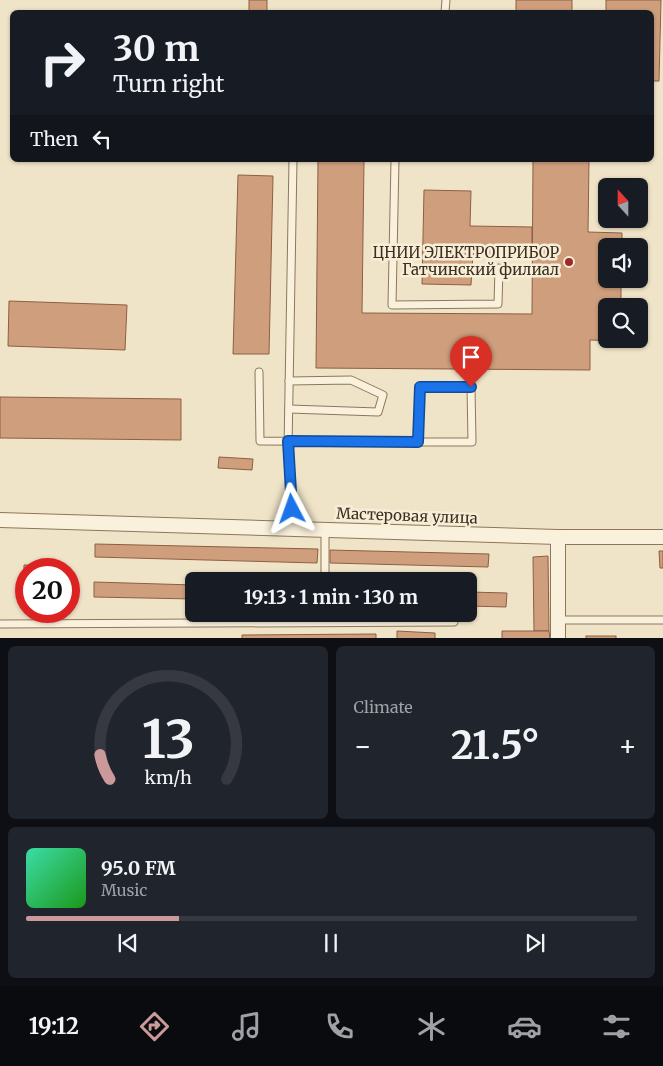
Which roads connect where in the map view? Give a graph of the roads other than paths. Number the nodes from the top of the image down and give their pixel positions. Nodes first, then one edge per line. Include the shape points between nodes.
1 (292, 162) edge
2 (396, 162) edge
3 (499, 268) dead end
4 (259, 372) dead end
5 (289, 381) junction
6 (289, 409) junction
7 (288, 441) junction
8 (418, 442) junction
9 (0, 520) edge
10 (306, 529) junction
11 (325, 530) junction
12 (558, 537) junction
13 (663, 537) edge
14 (324, 572) edge
15 (558, 620) junction
16 (663, 620) edge
17 (454, 622) dead end
18 (0, 624) edge
19 (558, 638) edge

1 - 5 lane
2 - 3 lane via 392,305 498,304
4 - 7 lane via 260,441
5 - 6 lane
5 - 6 lane via 352,380 383,395 378,412
6 - 7 lane
7 - 8 lane
7 - 10 lane via 292,509
8 - 8 lane via 472,442 471,387 420,387
9 - 10 street, Мастеровая улица
10 - 11 street, Мастеровая улица
11 - 12 street, Мастеровая улица
11 - 14 lane
12 - 13 street, Мастеровая улица
12 - 15 street
15 - 16 lane
15 - 19 street
17 - 18 lane

